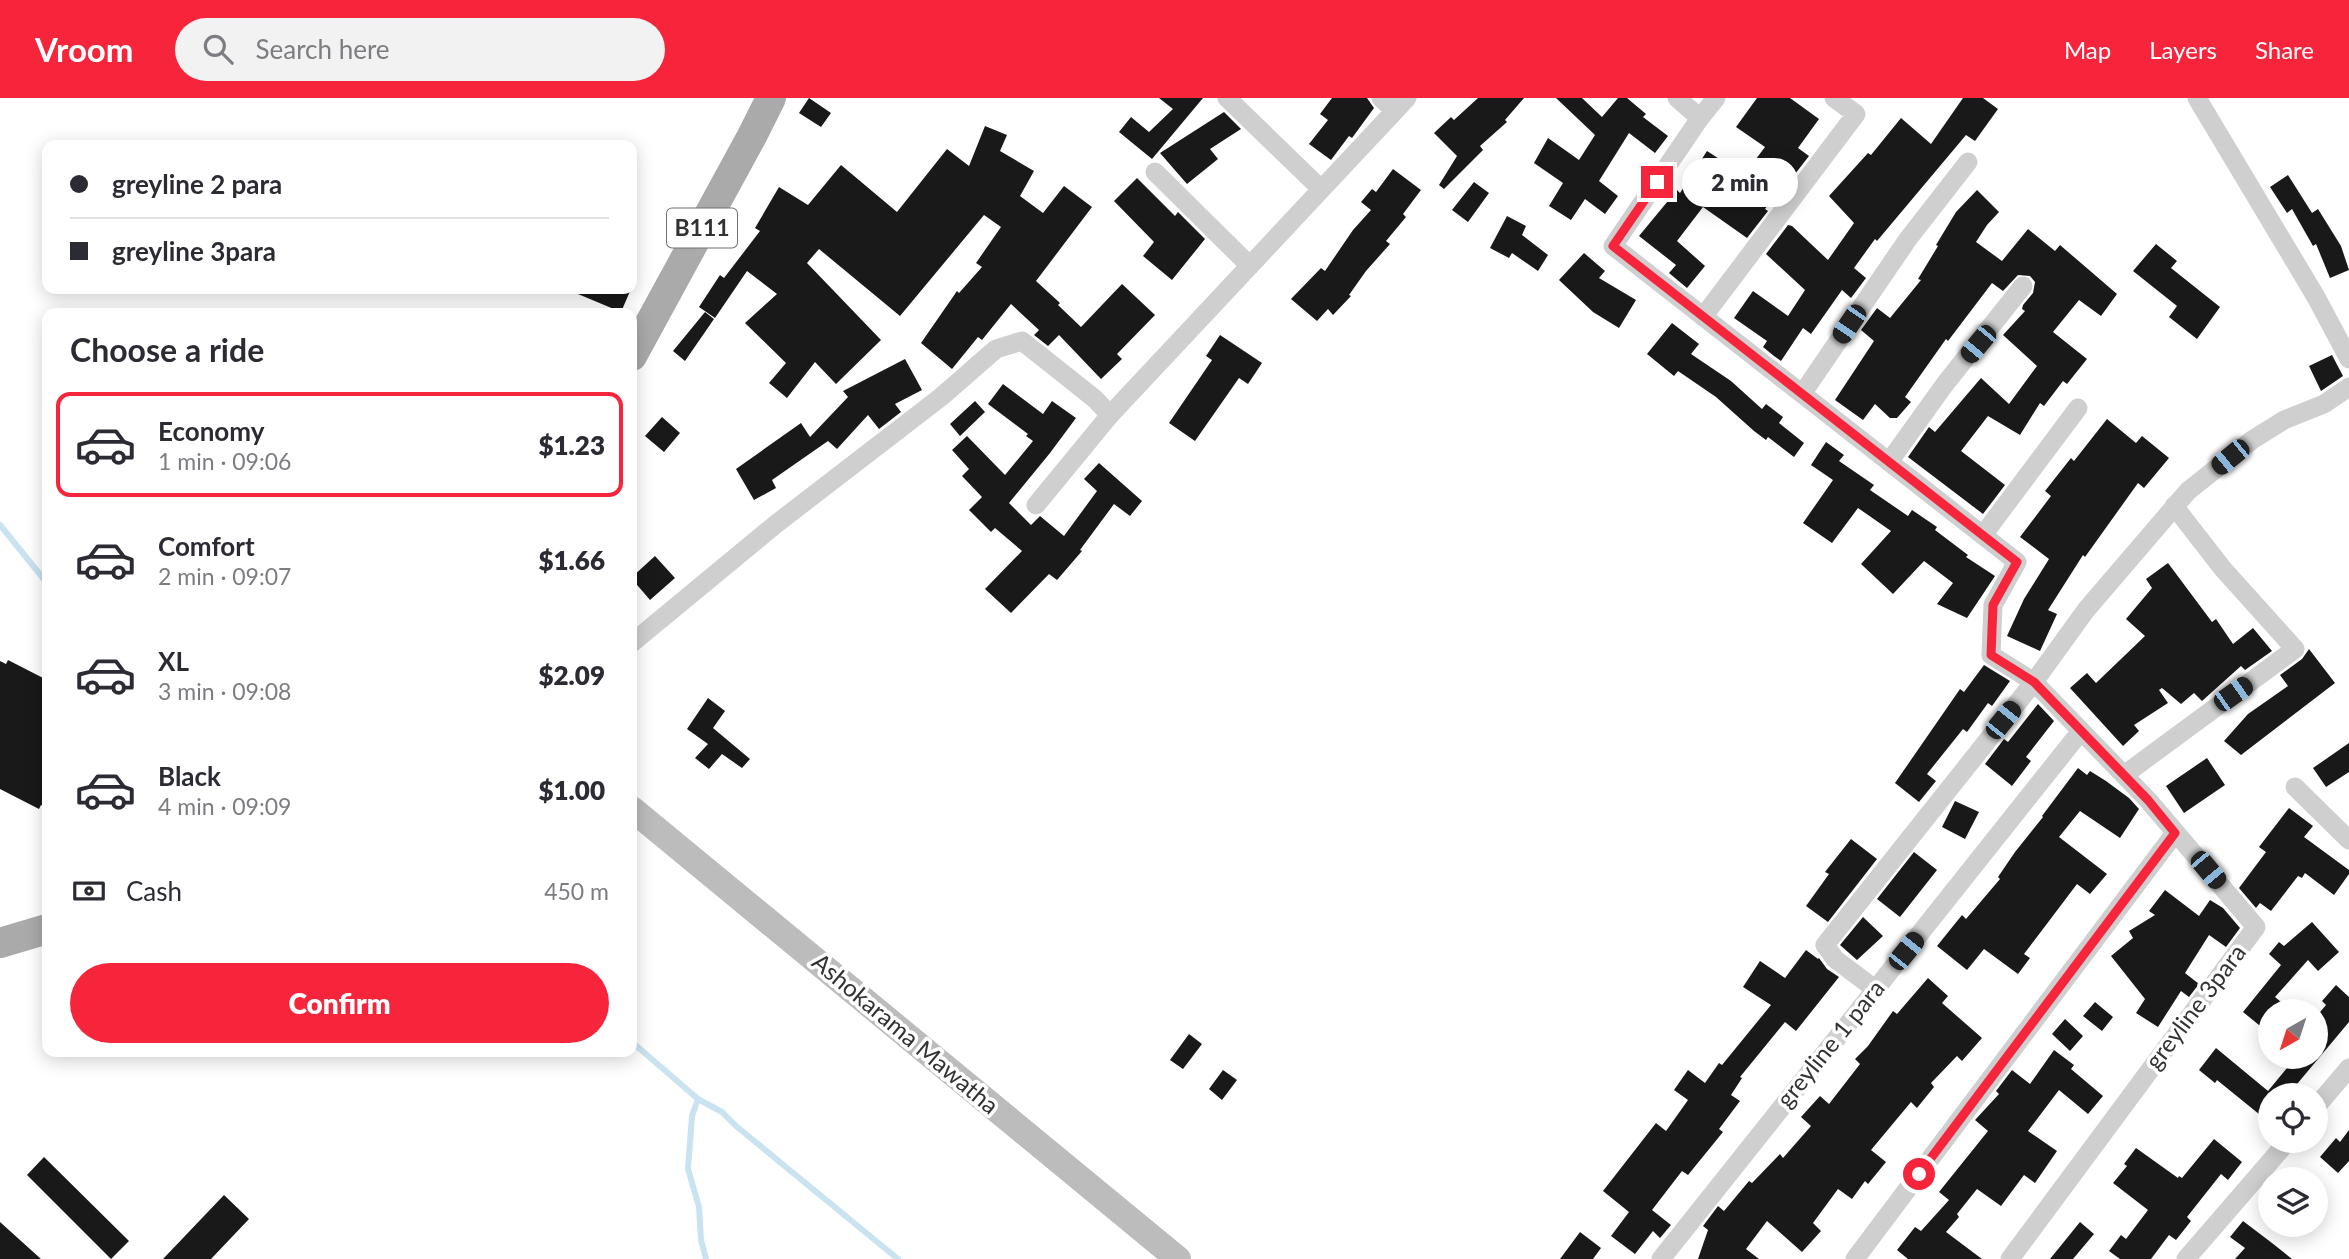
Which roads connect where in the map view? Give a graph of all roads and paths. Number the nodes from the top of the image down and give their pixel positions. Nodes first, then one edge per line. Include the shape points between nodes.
1 (771, 98) edge
2 (1227, 98) edge
3 (1677, 98) edge
4 (1716, 98) edge
5 (1834, 98) edge
6 (2197, 98) edge
7 (1395, 102) edge
8 (1700, 118) junction
9 (1968, 162) dead end
10 (1155, 172) dead end
11 (1321, 189) junction
12 (1250, 266) junction
13 (2023, 286) dead end
14 (1703, 317) junction
15 (637, 347) edge
16 (2349, 359) edge
17 (2349, 387) edge
18 (1802, 394) junction
19 (2078, 408) dead end
20 (1110, 415) junction
21 (1889, 462) junction
22 (1036, 505) dead end
23 (2174, 506) junction
24 (1983, 535) junction
25 (637, 639) edge
26 (2034, 682) junction
27 (2081, 730) junction
28 (2124, 775) junction
29 (2295, 788) dead end
30 (637, 813) edge
31 (2175, 833) junction
32 (2349, 840) edge
33 (42, 930) edge
34 (0, 943) edge
35 (1875, 989) junction
36 (2349, 1068) edge
37 (2328, 1093) edge
38 (2278, 1153) edge
39 (1178, 1259) edge
40 (1661, 1259) edge
41 (1855, 1259) edge
42 (2010, 1259) edge
43 (2186, 1259) edge

1 - 15 main road, B111
2 - 11 street
3 - 8 street
4 - 8 street
5 - 14 street via 1856,114
6 - 16 street
7 - 11 street
8 - 14 street, greyline 3para via 1613,246
9 - 18 street
10 - 12 street
11 - 12 street
12 - 20 street
13 - 21 street
14 - 18 street, greyline 3para
17 - 23 street via 2252,440
18 - 21 street, greyline 3para
19 - 24 street
20 - 22 street
20 - 25 street via 1021,341 996,349
21 - 24 street, greyline 3para
23 - 26 street via 2086,610
23 - 28 street via 2295,649
24 - 26 street, greyline 3para via 2017,562 1993,605 1991,655
26 - 27 street, greyline 3para
26 - 35 street via 1825,944 1835,959
27 - 28 street, greyline 3para
27 - 35 street, greyline 1 para
28 - 31 street, greyline 3para
29 - 32 street
30 - 39 street, Ashokarama Mawatha
31 - 41 street
31 - 42 street, greyline 3para via 2256,927
33 - 34 main road
35 - 40 street, greyline 1 para
36 - 37 street
38 - 43 street

